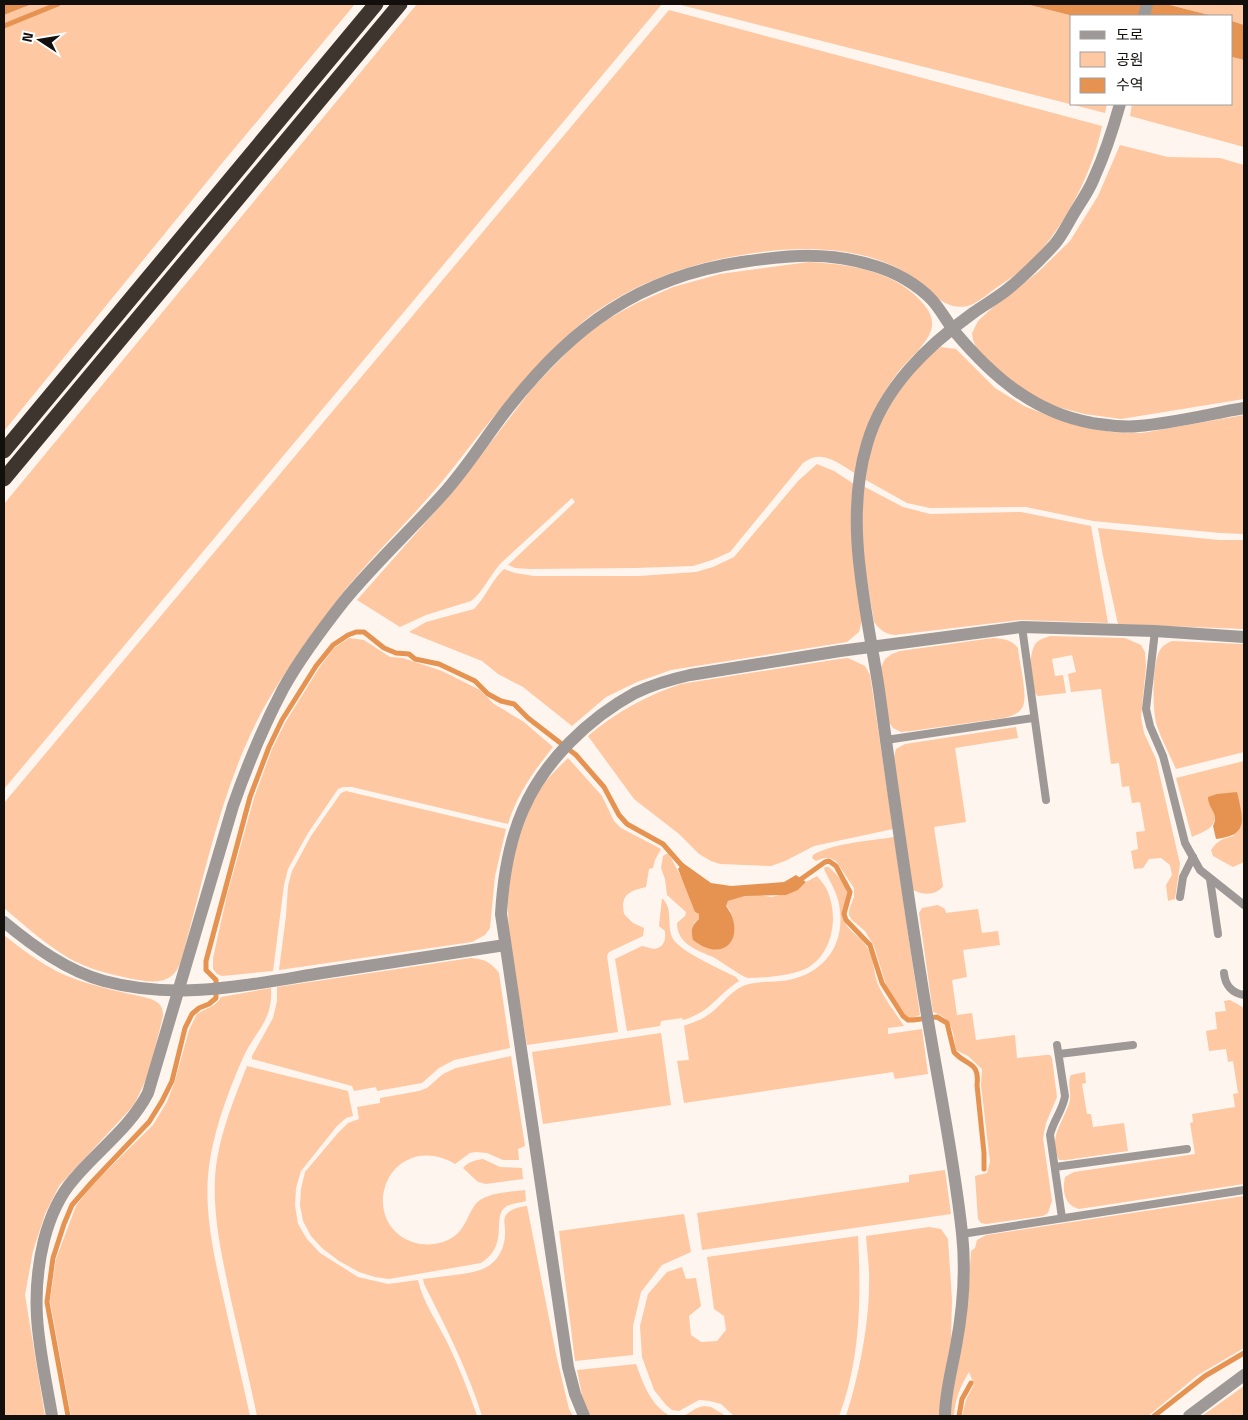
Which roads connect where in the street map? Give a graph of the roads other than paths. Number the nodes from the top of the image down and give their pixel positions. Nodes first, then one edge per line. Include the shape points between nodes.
1 (376, 4) edge
2 (400, 4) edge
3 (1120, 105) edge
4 (952, 329) junction
5 (1244, 408) edge
6 (4, 451) edge
7 (4, 479) edge
8 (1022, 628) junction
9 (1155, 631) junction
10 (1244, 637) edge
11 (872, 646) junction
12 (1034, 718) junction
13 (886, 740) junction
14 (1046, 800) dead end
15 (1192, 857) junction
16 (1210, 879) junction
17 (1180, 897) dead end
18 (1244, 905) edge
19 (4, 922) edge
20 (1218, 934) dead end
21 (505, 945) junction
22 (1224, 973) dead end
23 (179, 992) junction
24 (1244, 995) edge
25 (1057, 1045) dead end
26 (1133, 1045) dead end
27 (1059, 1054) junction
28 (1187, 1149) dead end
29 (1055, 1167) junction
30 (1244, 1190) edge
31 (1062, 1218) junction
32 (962, 1234) junction
33 (1244, 1375) edge
34 (52, 1416) edge
35 (584, 1416) edge
36 (945, 1416) edge
37 (1189, 1416) edge

1 - 6 highway
2 - 7 highway
3 - 4 street via 1093,181 1057,241 1008,290
4 - 5 street via 1011,388 1034,403 1067,417 1102,425 1136,426
4 - 11 street via 905,374 879,414 866,444 856,546
4 - 23 street via 929,297 896,274 850,260 810,255 740,262 668,280 638,293 590,323 528,384 446,490 346,599 292,674 248,763 225,830
8 - 9 street
8 - 11 street
8 - 12 lane
9 - 10 street
9 - 15 lane via 1146,709 1166,769 1185,844
11 - 13 street
11 - 21 street via 671,680 637,693 594,720 560,754 534,788 516,828 502,886
12 - 13 lane
12 - 14 lane
13 - 32 street
15 - 16 lane
15 - 17 lane via 1183,877
16 - 18 lane
16 - 20 lane
19 - 23 street via 56,960 82,974 134,988
21 - 23 street
21 - 35 street via 568,1367
22 - 24 lane via 1225,982 1232,991
23 - 34 street via 142,1105 122,1131 72,1181 57,1202 49,1221 37,1275 35,1305
25 - 27 lane
26 - 27 lane
27 - 29 lane via 1065,1096 1050,1136
28 - 29 lane
29 - 31 lane
30 - 31 lane
31 - 32 lane
32 - 36 street via 961,1307
33 - 37 street

